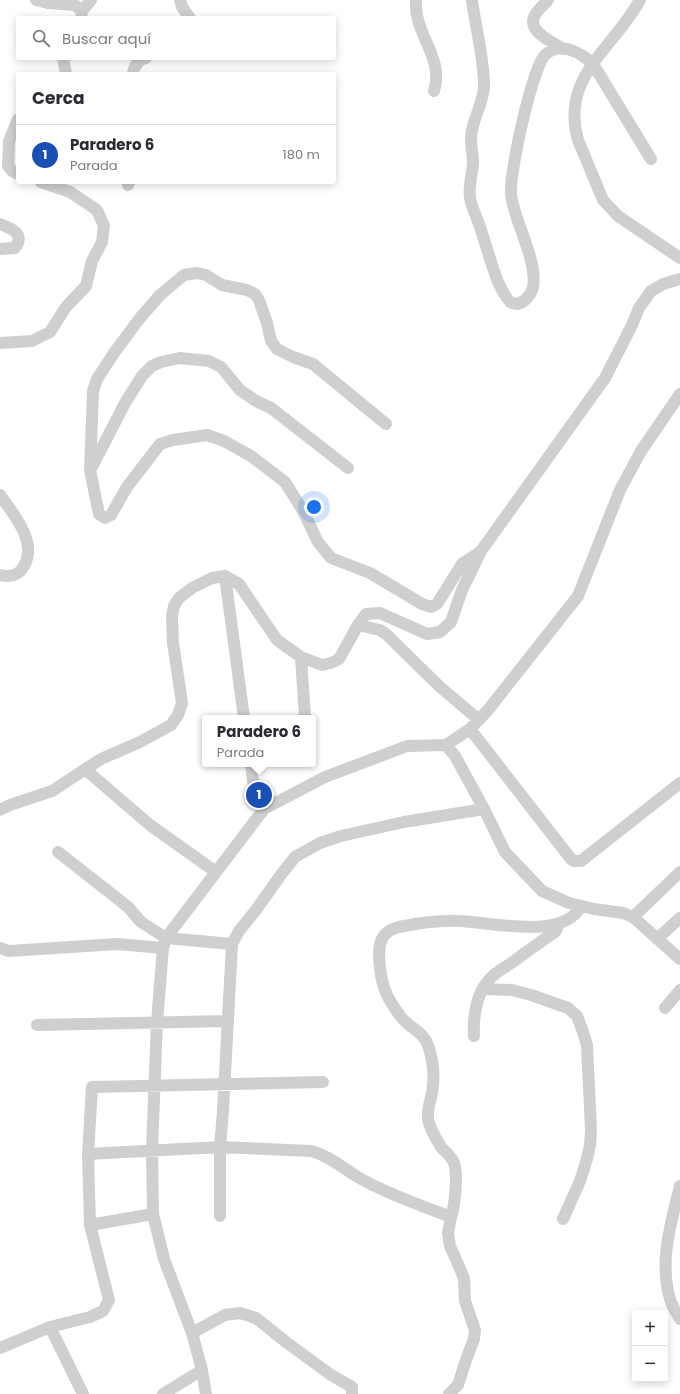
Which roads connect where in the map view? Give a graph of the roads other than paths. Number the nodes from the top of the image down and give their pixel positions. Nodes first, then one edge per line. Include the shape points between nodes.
1 (36, 0) edge
2 (91, 0) edge
3 (180, 0) edge
4 (416, 0) edge
5 (548, 0) edge
6 (640, 0) edge
7 (472, 1) edge
8 (81, 15) edge
9 (188, 16) edge
10 (563, 49) junction
11 (63, 60) edge
12 (142, 60) edge
13 (593, 64) junction
14 (66, 72) edge
15 (134, 72) edge
16 (434, 91) dead end
17 (16, 124) edge
18 (651, 159) dead end
19 (16, 173) edge
20 (47, 184) edge
21 (0, 224) edge
22 (0, 249) edge
23 (680, 258) edge
24 (680, 279) edge
25 (0, 343) edge
26 (680, 394) edge
27 (386, 424) dead end
28 (348, 468) dead end
29 (90, 470) junction
30 (0, 495) edge
31 (481, 551) junction
32 (0, 576) edge
33 (225, 576) junction
34 (358, 625) junction
35 (301, 657) junction
36 (244, 715) edge
37 (305, 715) edge
38 (479, 720) junction
39 (470, 729) junction
40 (446, 745) junction
41 (251, 767) edge
42 (86, 770) junction
43 (680, 783) edge
44 (264, 809) junction
45 (484, 809) junction
46 (0, 810) edge
47 (58, 852) dead end
48 (216, 872) junction
49 (680, 872) edge
50 (581, 906) junction
51 (633, 918) junction
52 (680, 918) edge
53 (555, 925) junction
54 (657, 939) junction
55 (164, 943) junction
56 (232, 944) junction
57 (0, 948) edge
58 (680, 959) edge
59 (483, 989) junction
60 (680, 990) edge
61 (665, 1008) dead end
62 (228, 1021) junction
63 (157, 1022) junction
64 (37, 1025) dead end
65 (474, 1036) dead end
66 (323, 1082) dead end
67 (224, 1085) junction
68 (155, 1086) junction
69 (220, 1147) junction
70 (152, 1150) junction
71 (88, 1154) junction
72 (680, 1186) edge
73 (153, 1214) junction
74 (220, 1216) dead end
75 (451, 1217) junction
76 (563, 1219) dead end
77 (90, 1225) junction
78 (680, 1319) edge
79 (50, 1327) junction
80 (192, 1333) junction
81 (0, 1348) edge
82 (202, 1370) junction
83 (83, 1394) edge
84 (163, 1394) edge
85 (206, 1394) edge
86 (352, 1394) edge
87 (449, 1394) edge

1 - 8 street via 75,6
2 - 8 street
3 - 9 street
4 - 16 street via 416,14 436,66 437,79
5 - 10 street via 534,16 533,24 536,32
6 - 13 street
7 - 10 street via 484,88 471,140 473,162 470,201 498,282 509,301 516,304 526,299 531,292 533,269 512,202 511,175 535,73 544,56 553,50
10 - 13 street via 579,53
11 - 14 street
12 - 15 street via 135,66
13 - 18 street
13 - 23 street via 578,90 574,121 578,140 603,200 618,216
17 - 19 street via 9,141 8,166
20 - 25 street via 70,192 97,210 104,226 102,242 92,261 86,286 66,306 50,332 32,341
21 - 22 street via 15,232 19,238 15,248
24 - 31 street via 651,291 639,308 605,378
26 - 38 street via 641,451 620,490 578,596
27 - 29 street via 313,364 277,349 271,341 267,323 255,294 222,285 206,275 184,275 160,295 140,318 97,379 91,403
28 - 29 street via 271,408 240,390 221,367 209,361 180,358 152,366 142,376
29 - 31 street via 99,514 105,518 111,515 127,487 160,444 208,435 224,441 251,456 285,482 318,542 331,558 370,573 430,607 436,604 462,564
30 - 32 street via 26,537 29,554 20,572
31 - 34 street via 462,590 451,622 440,632 427,634 380,613 366,614
33 - 35 street via 239,584 277,640
33 - 36 street
33 - 42 street via 212,578 192,588 179,598 174,606 173,643 182,703 175,720 171,725 101,759
34 - 35 street via 338,659 331,663 322,665
34 - 38 street via 386,634 439,686
35 - 37 street
38 - 39 street
39 - 40 street
39 - 43 street via 574,861 581,861
40 - 44 street via 407,746 325,777
40 - 45 street via 455,756
41 - 44 street via 253,781
42 - 46 street via 52,791
42 - 48 street via 150,825
44 - 48 street
45 - 50 street via 505,852 542,891
45 - 56 street via 404,822 320,843 295,857
47 - 55 street via 129,908
48 - 55 street
49 - 51 street
50 - 51 street via 622,913
50 - 53 street via 572,917
51 - 54 street
52 - 54 street
53 - 59 street via 555,932 496,972
53 - 75 street via 503,926 461,921 436,922 392,929 380,942 380,966 386,994 402,1019 425,1038 432,1058 433,1081 428,1119 440,1146 454,1163 454,1208
54 - 58 street
55 - 56 street
55 - 57 street via 9,951
55 - 63 street
56 - 62 street
59 - 65 street via 475,1012
59 - 76 street via 512,990 568,1008 577,1016 582,1029 587,1045 590,1145 580,1181
60 - 61 street
62 - 63 street
62 - 67 street
63 - 64 street
63 - 68 street
66 - 67 street
67 - 68 street
67 - 69 street
68 - 70 street
68 - 71 street via 92,1087
69 - 70 street
69 - 74 street
69 - 75 street via 318,1153 381,1189
70 - 71 street
70 - 73 street
71 - 77 street
72 - 78 street via 668,1235 666,1261 671,1303
73 - 77 street
73 - 80 street via 164,1259
75 - 87 street via 448,1233 450,1246 464,1278 465,1301 475,1330 458,1385
77 - 79 street via 109,1300 103,1311 90,1317
79 - 81 street
79 - 83 street
80 - 82 street
80 - 86 street via 225,1315 240,1313 256,1318 352,1387
82 - 84 street
82 - 85 street

